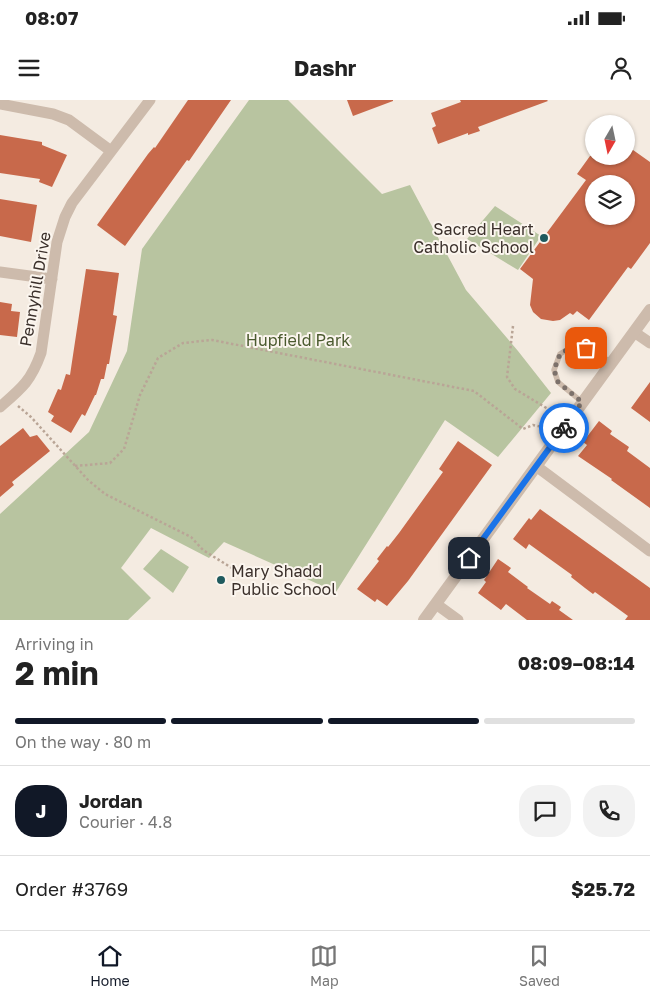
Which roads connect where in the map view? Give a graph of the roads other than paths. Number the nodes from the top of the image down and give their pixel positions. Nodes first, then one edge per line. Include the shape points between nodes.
1 (150, 100) edge
2 (0, 104) edge
3 (111, 151) junction
4 (0, 272) edge
5 (52, 279) junction
6 (650, 310) edge
7 (634, 332) junction
8 (650, 343) edge
9 (612, 362) junction
10 (582, 402) junction
11 (0, 408) edge
12 (536, 466) junction
13 (650, 552) edge
14 (436, 604) junction
15 (424, 620) edge
16 (458, 620) edge

1 - 3 street, Pennyhill Drive
2 - 3 street via 68,120
3 - 5 street, Pennyhill Drive via 65,217
4 - 5 street
5 - 11 street, Pennyhill Drive via 41,353 35,370 27,383
6 - 7 street
7 - 8 street
7 - 9 street
9 - 10 street
9 - 10 lane via 580,347 573,346 560,354 554,370 558,382
10 - 12 street
12 - 13 street
12 - 14 street
14 - 15 street
14 - 16 street

